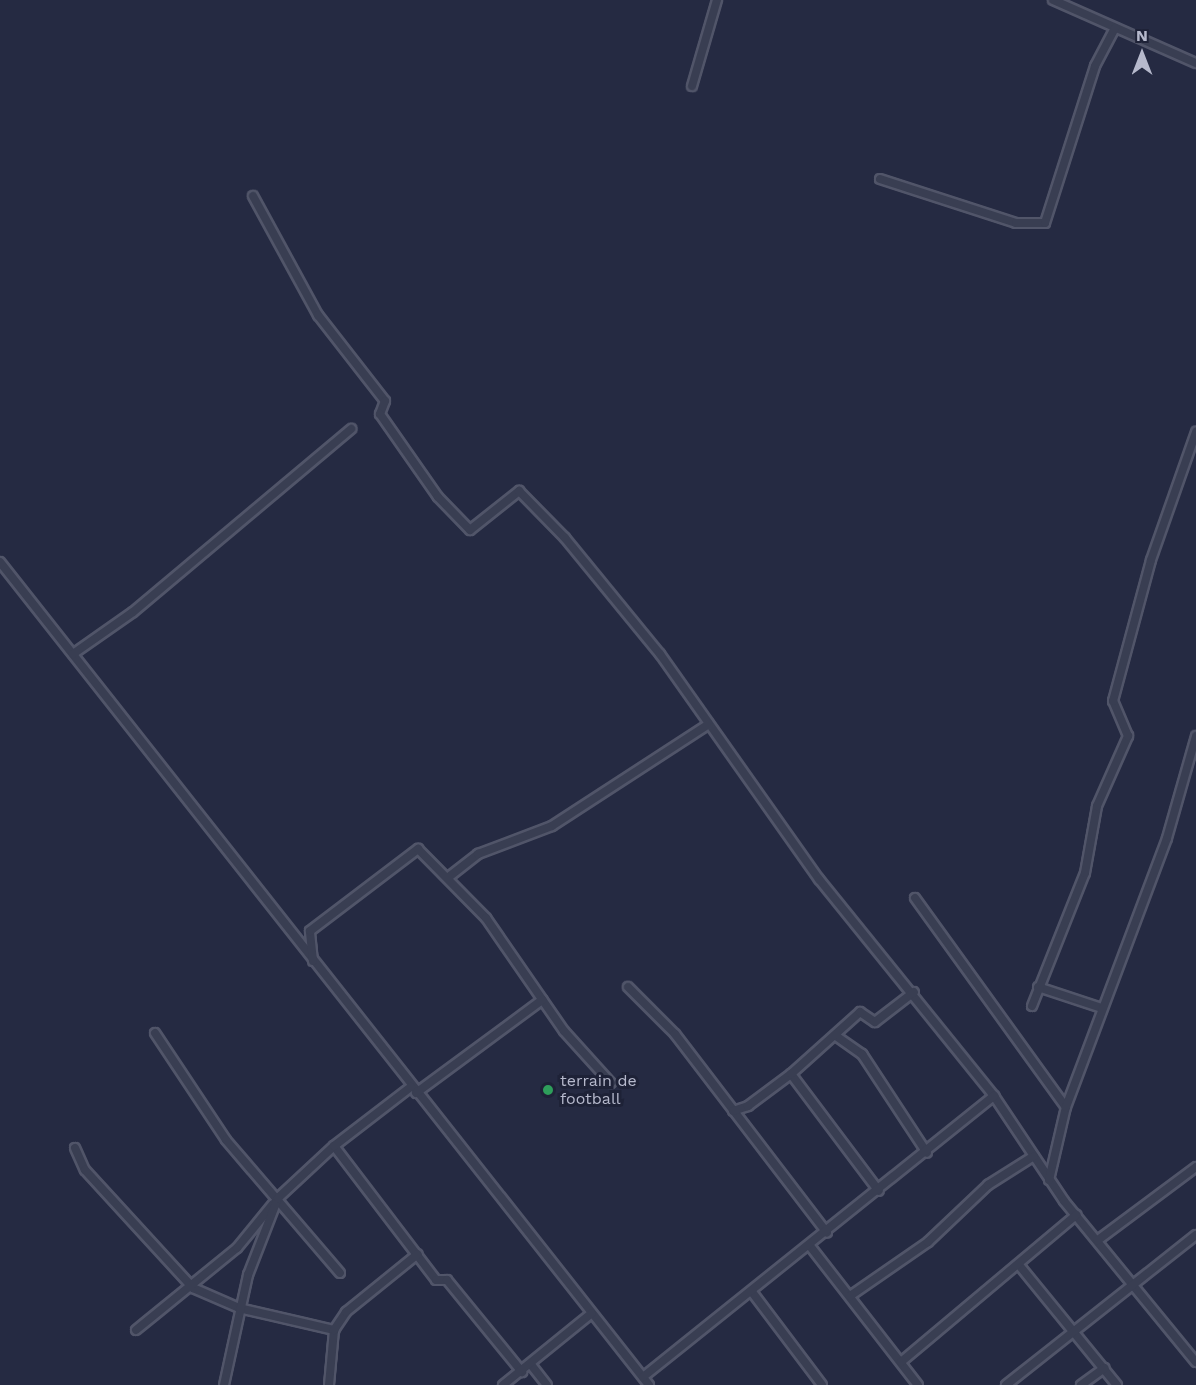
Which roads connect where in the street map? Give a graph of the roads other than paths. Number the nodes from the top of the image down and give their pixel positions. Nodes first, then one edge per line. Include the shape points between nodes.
1 (717, 0) edge
2 (1053, 0) edge
3 (1115, 28) junction
4 (1196, 63) edge
5 (692, 86) dead end
6 (880, 179) dead end
7 (253, 196) dead end
8 (351, 429) dead end
9 (1196, 432) edge
10 (0, 562) edge
11 (73, 654) junction
12 (709, 724) junction
13 (1196, 736) edge
14 (1194, 749) edge
15 (450, 876) junction
16 (915, 898) dead end
17 (310, 931) junction
18 (297, 940) junction
19 (313, 961) junction
20 (628, 987) dead end
21 (1038, 987) junction
22 (914, 992) junction
23 (542, 1000) junction
24 (1032, 1006) dead end
25 (1102, 1008) junction
26 (155, 1033) dead end
27 (836, 1036) junction
28 (791, 1074) junction
29 (611, 1083) dead end
30 (413, 1090) junction
31 (994, 1096) junction
32 (1066, 1107) junction
33 (733, 1111) junction
34 (334, 1146) junction
35 (75, 1148) dead end
36 (927, 1153) junction
37 (1034, 1156) junction
38 (1196, 1167) edge
39 (1049, 1180) junction
40 (879, 1191) junction
41 (278, 1198) junction
42 (1076, 1215) junction
43 (826, 1233) junction
44 (1196, 1235) edge
45 (1098, 1240) junction
46 (810, 1246) junction
47 (418, 1254) junction
48 (1019, 1265) junction
49 (340, 1273) dead end
50 (1134, 1281) junction
51 (193, 1288) junction
52 (752, 1292) junction
53 (850, 1296) junction
54 (239, 1308) junction
55 (592, 1313) junction
56 (136, 1330) dead end
57 (334, 1330) junction
58 (1074, 1331) junction
59 (901, 1362) junction
60 (1196, 1362) edge
61 (532, 1366) junction
62 (1104, 1368) junction
63 (522, 1372) junction
64 (643, 1377) junction
65 (224, 1385) edge
66 (329, 1385) edge
67 (503, 1385) edge
68 (547, 1385) edge
69 (650, 1385) edge
70 (822, 1385) edge
71 (918, 1385) edge
72 (1006, 1385) edge
73 (1082, 1385) edge
74 (1117, 1385) edge

1 - 5 street
2 - 3 street
3 - 4 street
3 - 6 street via 1095,66 1045,223 1017,223
7 - 12 street via 318,315 385,401 380,414 438,497 470,530 519,491 635,621
8 - 11 street via 133,612
9 - 21 street via 1151,560 1113,701 1128,736 1101,795 1085,873
10 - 11 street
11 - 18 street
12 - 15 street via 552,826 478,854
12 - 22 street via 819,879
13 - 14 street
14 - 25 street via 1167,838
15 - 17 street via 441,875 418,849
15 - 23 street via 499,934
16 - 32 street
17 - 18 street
17 - 19 street
18 - 19 street
19 - 30 street
20 - 33 street via 675,1034
21 - 24 street
21 - 25 street
22 - 27 street via 875,1022 860,1012
22 - 31 street
23 - 29 street
23 - 30 street
25 - 32 street
26 - 41 street via 226,1140
27 - 28 street
27 - 36 street via 862,1054
28 - 33 street via 748,1106
28 - 40 street
30 - 34 street
30 - 55 street
31 - 36 street
31 - 37 street
32 - 39 street
33 - 43 street
34 - 41 street
34 - 47 street
35 - 51 street via 85,1170
36 - 40 street
37 - 39 street
37 - 53 street via 988,1185 928,1242
38 - 45 street
39 - 42 street
40 - 43 street
41 - 49 street
41 - 51 street via 237,1248
41 - 54 street
42 - 45 street
42 - 48 street
43 - 46 street
44 - 50 street
45 - 50 street
46 - 52 street
46 - 53 street
47 - 57 street via 346,1312
47 - 63 street via 436,1280 447,1280
48 - 58 street
48 - 59 street
50 - 58 street
50 - 60 street
51 - 54 street
51 - 56 street
52 - 64 street
52 - 70 street
53 - 59 street
54 - 57 street
54 - 65 street
55 - 61 street
55 - 64 street
57 - 66 street
58 - 62 street
58 - 72 street
59 - 71 street
61 - 63 street
61 - 68 street
62 - 73 street
62 - 74 street
63 - 67 street
64 - 69 street

